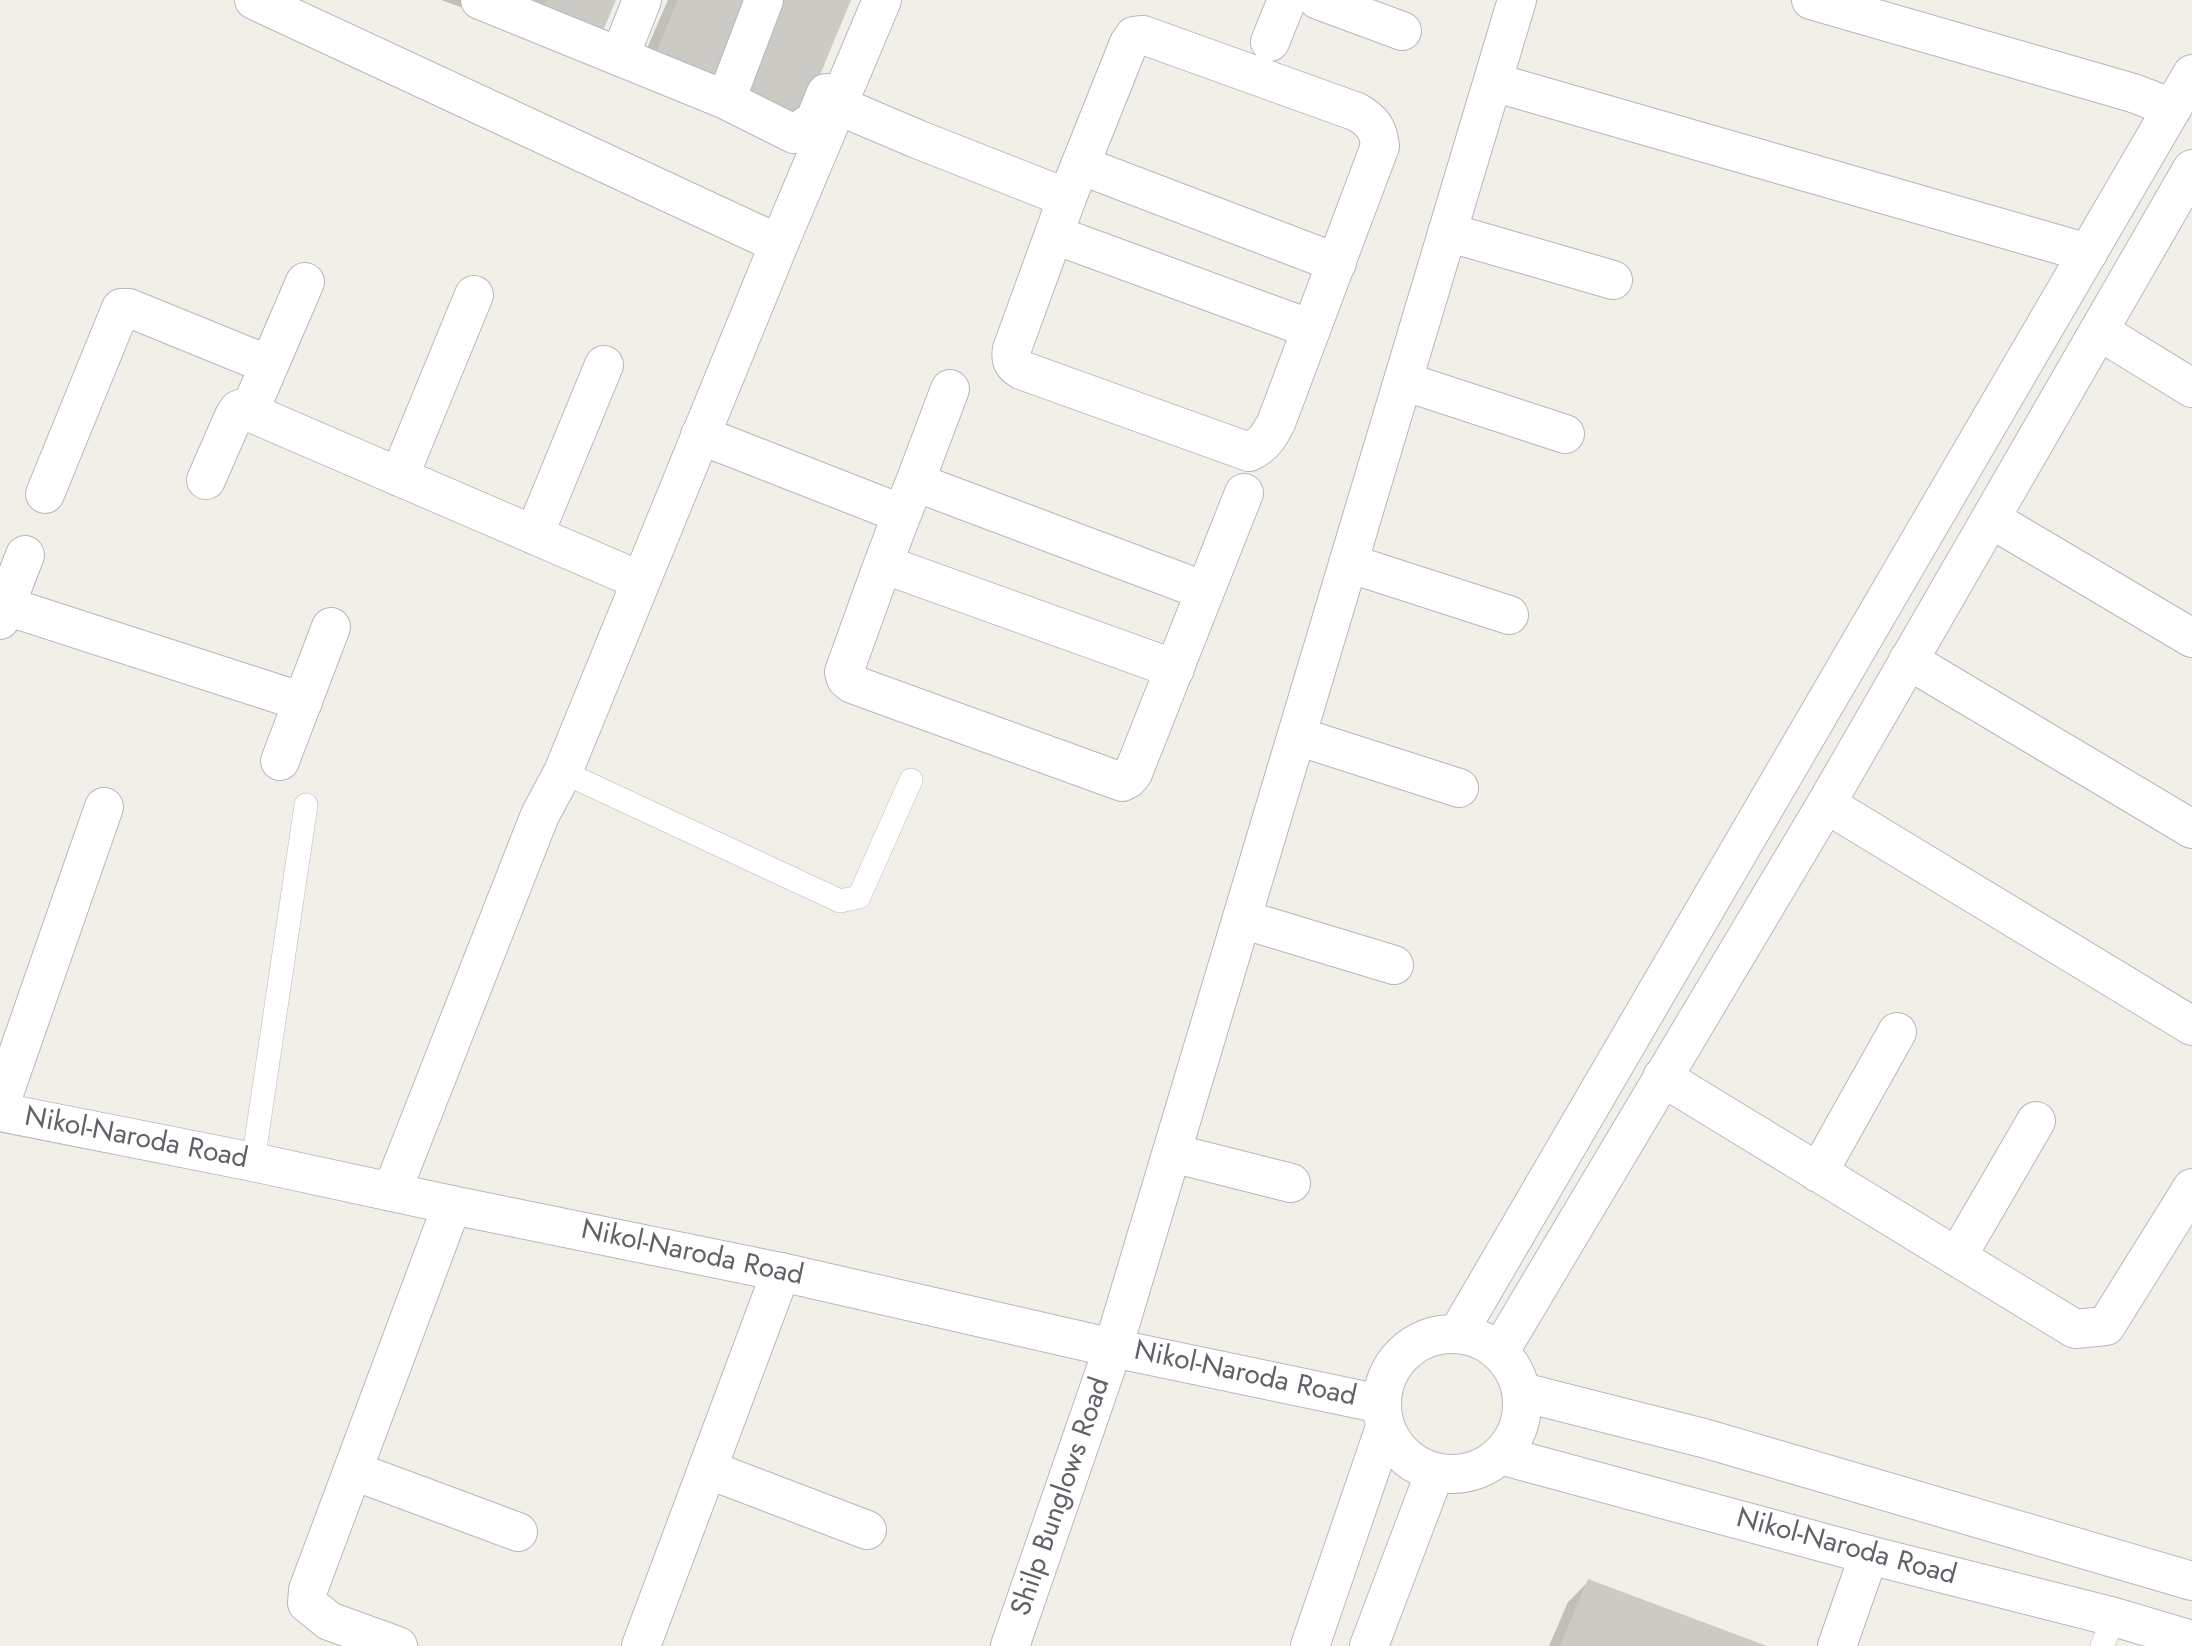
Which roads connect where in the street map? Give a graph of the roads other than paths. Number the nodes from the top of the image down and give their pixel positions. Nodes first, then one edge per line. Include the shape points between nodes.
1 (254, 0) edge
2 (480, 0) edge
3 (642, 0) edge
4 (764, 0) edge
5 (863, 0) edge
6 (882, 0) edge
7 (1287, 0) edge
8 (1318, 0) edge
9 (1517, 0) edge
10 (1811, 0) edge
11 (1402, 31) dead end
12 (1270, 42) dead end
13 (620, 56) junction
14 (2192, 74) edge
15 (1493, 82) junction
16 (726, 100) junction
17 (837, 105) junction
18 (2172, 108) junction
19 (2192, 169) edge
20 (1074, 182) junction
21 (1447, 232) junction
22 (1055, 235) junction
23 (779, 244) junction
24 (2088, 253) junction
25 (1337, 263) junction
26 (1613, 280) dead end
27 (305, 282) dead end
28 (474, 295) dead end
29 (1311, 329) junction
30 (2099, 331) junction
31 (269, 365) junction
32 (604, 365) dead end
33 (1403, 382) junction
34 (2192, 387) edge
35 (950, 389) dead end
36 (249, 412) junction
37 (1565, 434) dead end
38 (700, 435) junction
39 (399, 477) junction
40 (206, 480) dead end
41 (1244, 493) dead end
42 (45, 494) dead end
43 (909, 498) junction
44 (1991, 519) junction
45 (534, 535) junction
46 (25, 555) dead end
47 (1348, 563) junction
48 (883, 564) junction
49 (641, 581) junction
50 (1205, 591) junction
51 (2, 610) edge
52 (1509, 615) dead end
53 (331, 627) dead end
54 (2192, 638) edge
55 (1908, 660) junction
56 (1175, 669) junction
57 (303, 702) junction
58 (1297, 736) junction
59 (280, 761) dead end
60 (563, 772) junction
61 (911, 780) dead end
62 (1459, 788) dead end
63 (1826, 804) junction
64 (306, 805) dead end
65 (104, 807) dead end
66 (2192, 829) edge
67 (1242, 919) junction
68 (1394, 965) dead end
69 (2192, 1026) edge
70 (1897, 1032) dead end
71 (1662, 1077) junction
72 (0, 1105) edge
73 (0, 1112) edge
74 (2036, 1121) dead end
75 (1172, 1153) junction
76 (253, 1161) junction
77 (1818, 1172) junction
78 (1291, 1183) dead end
79 (2192, 1188) edge
80 (392, 1191) junction
81 (452, 1205) junction
82 (1957, 1256) junction
83 (781, 1272) junction
84 (1458, 1333) junction
85 (1113, 1348) junction
86 (1500, 1351) junction
87 (1522, 1392) junction
88 (1383, 1415) junction
89 (1500, 1455) junction
90 (707, 1469) junction
91 (354, 1471) junction
92 (1435, 1472) junction
93 (867, 1530) dead end
94 (518, 1532) dead end
95 (1869, 1555) junction
96 (2192, 1581) edge
97 (2108, 1632) edge
98 (2192, 1640) edge
99 (653, 1643) edge
100 (398, 1646) edge
101 (1010, 1646) edge
102 (1310, 1646) edge
103 (1369, 1646) edge
104 (1837, 1646) edge

1 - 23 street
2 - 13 street
3 - 13 street
4 - 16 street
5 - 16 street via 816,120 794,134
6 - 17 street
7 - 12 street
8 - 11 street
9 - 15 street, Shilp Bunglows Road
10 - 18 street
13 - 16 street
14 - 18 street
15 - 21 street, Shilp Bunglows Road
15 - 24 street
17 - 20 street via 917,139
17 - 23 street
18 - 24 street
19 - 30 street
20 - 22 street
20 - 25 street
20 - 25 street via 1129,43 1134,36 1143,35 1368,118 1378,131 1380,146
21 - 26 street
21 - 33 street, Shilp Bunglows Road
22 - 29 street
22 - 29 street via 1012,349 1010,359 1021,370 1249,452 1267,439 1276,423
23 - 38 street
24 - 84 street
25 - 29 street
27 - 31 street
28 - 39 street
30 - 34 street
30 - 44 street
31 - 36 street
31 - 42 street via 121,308
32 - 45 street
33 - 37 street
33 - 47 street, Shilp Bunglows Road
35 - 43 street
36 - 39 street
36 - 40 street via 243,408 234,416
38 - 43 street
38 - 49 street
39 - 45 street
41 - 50 street
43 - 48 street
43 - 50 street
44 - 54 street
44 - 55 street
45 - 49 street
46 - 51 street
47 - 52 street
47 - 58 street, Shilp Bunglows Road
48 - 56 street
48 - 56 street via 844,672 846,680 1096,773 1122,782 1133,773
49 - 60 street
50 - 56 street
51 - 57 street
53 - 57 street
55 - 63 street
55 - 66 street
57 - 59 street
58 - 62 street
58 - 67 street, Shilp Bunglows Road
60 - 61 lane via 840,901 859,897
60 - 80 street via 540,815
63 - 69 street
63 - 71 street
64 - 76 lane
65 - 72 street
67 - 68 street
67 - 75 street, Shilp Bunglows Road
70 - 77 street
71 - 77 street
71 - 86 street
73 - 76 street, Nikol-Naroda Road
74 - 82 street
75 - 78 street
75 - 85 street, Shilp Bunglows Road
76 - 80 street, Nikol-Naroda Road
77 - 82 street
79 - 82 street via 2106,1326 2075,1329
80 - 81 street, Nikol-Naroda Road
81 - 83 street, Nikol-Naroda Road
81 - 91 street
83 - 85 street, Nikol-Naroda Road
83 - 90 street
84 - 86 street via 1481,1339
84 - 88 street, Nikol-Naroda Road via 1435,1335 1414,1345 1397,1361 1386,1381
85 - 88 street, Nikol-Naroda Road
85 - 101 street, Shilp Bunglows Road
86 - 87 street
87 - 89 street via 1522,1415 1514,1437
87 - 96 street via 1707,1439
88 - 92 street, Nikol-Naroda Road via 1397,1447 1414,1463
88 - 102 street
89 - 92 street via 1481,1469
89 - 95 street, Nikol-Naroda Road
90 - 93 street
90 - 99 street
91 - 94 street
91 - 100 street via 307,1603 329,1620
92 - 103 street
95 - 97 street, Nikol-Naroda Road
95 - 104 street
97 - 98 street, Nikol-Naroda Road

